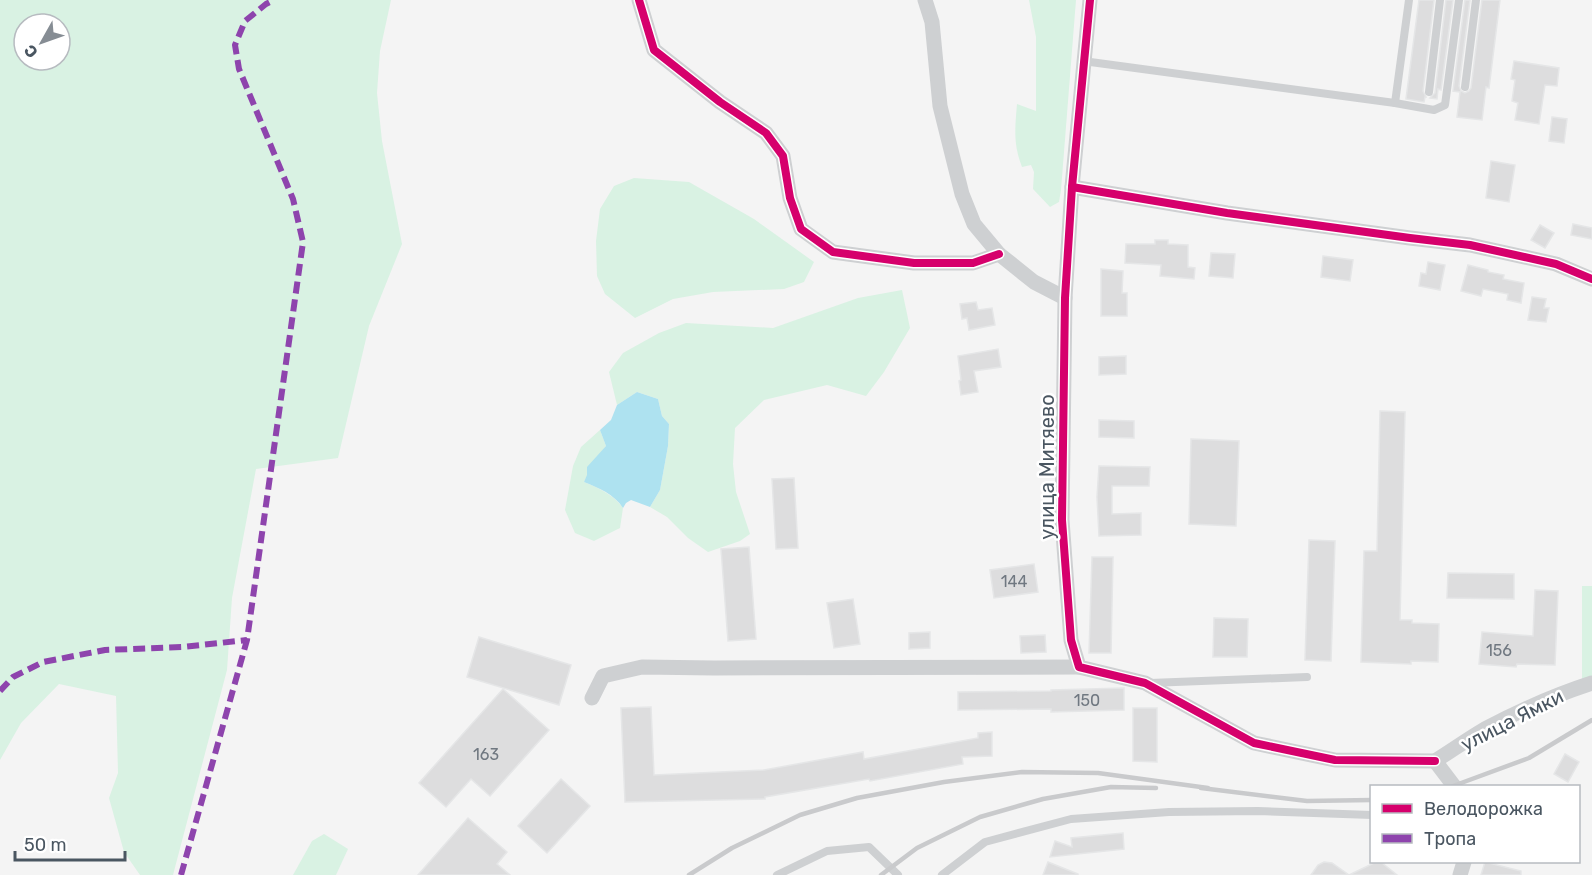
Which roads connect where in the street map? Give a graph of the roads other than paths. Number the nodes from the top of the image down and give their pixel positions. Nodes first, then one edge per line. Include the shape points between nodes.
1 (639, 0) edge
2 (925, 0) edge
3 (1090, 0) edge
4 (1409, 0) edge
5 (1440, 0) edge
6 (1459, 0) edge
7 (1476, 0) edge
8 (1083, 61) junction
9 (1465, 87) dead end
10 (1429, 92) dead end
11 (1395, 104) junction
12 (1072, 187) junction
13 (999, 254) junction
14 (1592, 279) edge
15 (1065, 298) junction
16 (1079, 667) junction
17 (1307, 676) dead end
18 (1145, 683) junction
19 (1592, 683) edge
20 (592, 698) dead end
21 (1435, 761) junction
22 (1453, 785) edge
23 (1370, 815) edge
24 (777, 875) edge
25 (898, 875) edge
26 (942, 875) edge

1 - 13 street via 654,50 766,134 783,156 790,198 801,229 833,252 914,263 973,263
2 - 13 street via 932,22 940,106 962,194 974,224
3 - 8 street, улица Митяево
4 - 11 lane
5 - 10 lane
6 - 11 lane via 1445,105 1434,110
7 - 9 lane
8 - 11 lane
8 - 12 street, улица Митяево
12 - 14 street via 1227,213 1470,245 1556,264
12 - 15 street, улица Митяево
13 - 15 street via 1034,282
15 - 16 street, улица Митяево via 1062,520 1071,640
16 - 18 street
16 - 20 street via 642,667 603,676
17 - 18 lane
18 - 21 street via 1254,742 1335,760
19 - 21 street, улица Ямки via 1513,715
21 - 22 street
23 - 26 lane via 1169,812 1071,819 985,842
24 - 25 lane via 827,851 869,847

